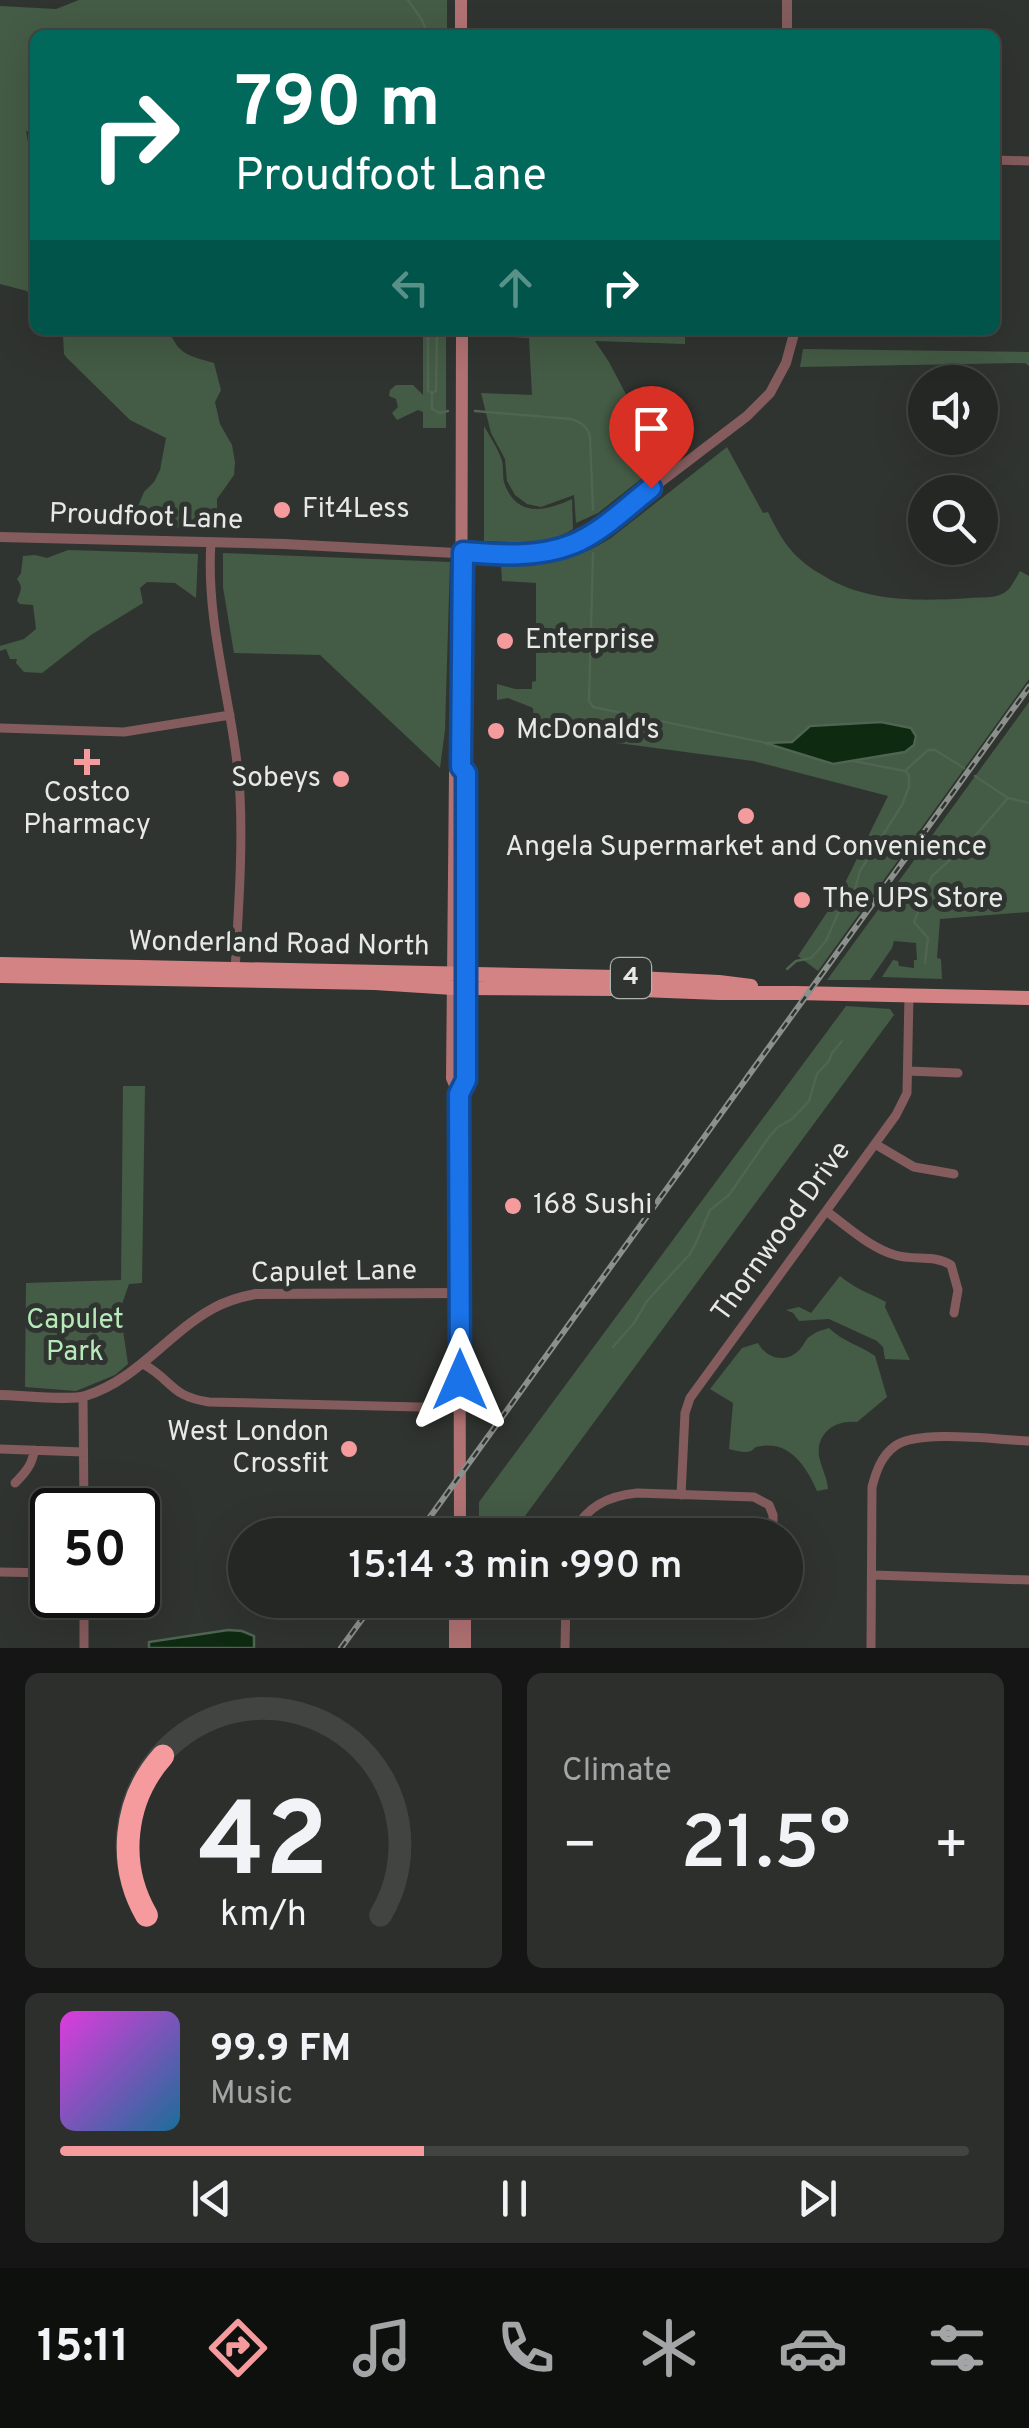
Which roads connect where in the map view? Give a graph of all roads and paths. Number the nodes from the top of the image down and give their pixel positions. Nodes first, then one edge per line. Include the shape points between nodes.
1 (461, 0) edge
2 (787, 0) edge
3 (461, 30) edge
4 (787, 30) edge
5 (1000, 160) edge
6 (1029, 161) edge
7 (462, 335) edge
8 (794, 335) edge
9 (0, 537) edge
10 (211, 542) junction
11 (463, 552) junction
12 (230, 715) junction
13 (0, 728) edge
14 (0, 964) edge
15 (234, 974) junction
16 (0, 976) edge
17 (459, 981) junction
18 (908, 994) junction
19 (1029, 998) edge
20 (908, 1071) junction
21 (958, 1073) dead end
22 (875, 1144) junction
23 (954, 1174) dead end
24 (826, 1210) junction
25 (459, 1293) junction
26 (954, 1313) dead end
27 (143, 1364) junction
28 (0, 1395) edge
29 (83, 1398) junction
30 (460, 1408) junction
31 (1029, 1441) edge
32 (0, 1449) edge
33 (34, 1450) junction
34 (83, 1452) junction
35 (15, 1483) dead end
36 (84, 1488) edge
37 (680, 1494) junction
38 (460, 1518) edge
39 (583, 1518) edge
40 (773, 1518) edge
41 (0, 1572) edge
42 (30, 1573) edge
43 (872, 1575) junction
44 (1029, 1580) edge
45 (84, 1618) edge
46 (454, 1618) edge
47 (465, 1618) edge
48 (566, 1618) edge
49 (84, 1648) edge
50 (455, 1648) edge
51 (464, 1648) edge
52 (565, 1648) edge
53 (872, 1648) edge

1 - 3 main road
2 - 4 street
5 - 6 street
7 - 11 main road
8 - 11 street, Proudfoot Lane via 784,369 759,404 608,522 574,544 538,554
9 - 10 street, Proudfoot Lane
10 - 11 street, Proudfoot Lane
10 - 12 street via 209,584
11 - 17 main road via 466,773
12 - 13 street via 124,732
12 - 15 street via 240,794
14 - 15 main road, Wonderland Road North / 4
15 - 16 main road, Wonderland Road North / 4
15 - 17 main road, Wonderland Road North / 4
17 - 18 main road, Wonderland Road North / 4 via 719,994
17 - 25 main road via 466,1080 459,1094
18 - 19 main road, Wonderland Road North / 4
18 - 20 street, Thornwood Drive
20 - 21 street
20 - 22 street, Thornwood Drive via 907,1093
22 - 23 street via 914,1168
22 - 24 street, Thornwood Drive
24 - 26 street via 892,1255 951,1265 958,1290
24 - 37 street, Thornwood Drive via 690,1398
25 - 27 street, Capulet Lane via 233,1299
25 - 30 main road
27 - 29 street, Capulet Lane
27 - 30 street via 186,1399
28 - 29 street
29 - 34 street
30 - 38 main road
31 - 43 street via 929,1436 896,1444 872,1487
32 - 33 street
33 - 34 street
33 - 35 street
34 - 36 street
37 - 39 street via 618,1495
37 - 40 street via 754,1497 769,1505
41 - 42 street
43 - 44 street
43 - 53 street
45 - 49 street
46 - 50 main road
47 - 51 main road
48 - 52 street

